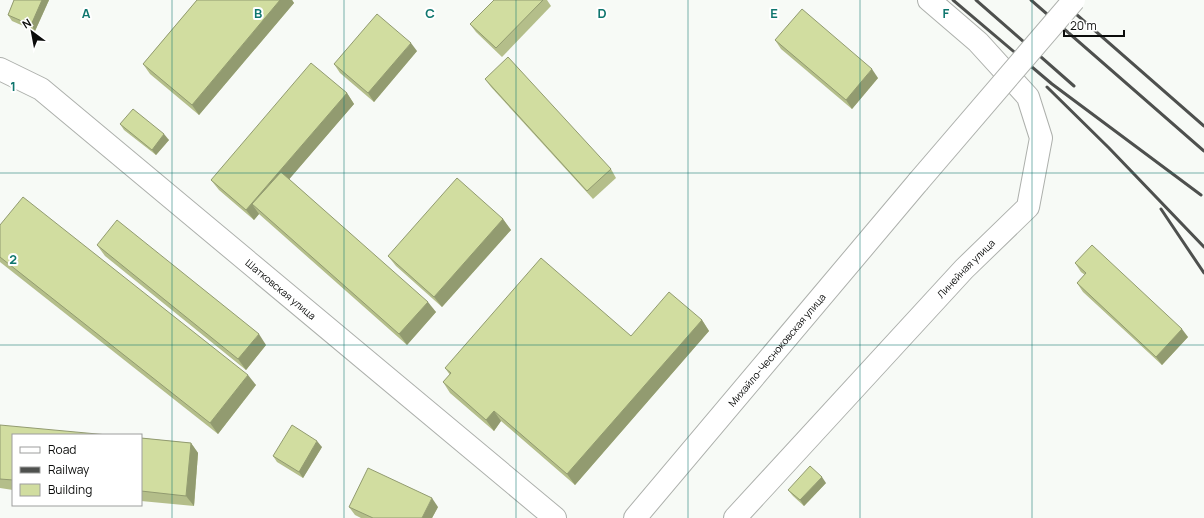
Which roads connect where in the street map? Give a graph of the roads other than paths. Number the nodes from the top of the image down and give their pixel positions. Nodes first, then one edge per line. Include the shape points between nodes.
1 (929, 0) edge
2 (1074, 0) edge
3 (0, 69) edge
4 (555, 518) edge
5 (635, 518) edge
6 (735, 518) edge

1 - 6 street, Линейная улица via 978,42 1028,97 1041,138 1028,207 964,269
2 - 5 street, Михайло-Чесноковская улица, bridge
3 - 4 street, Шатковская улица via 41,89

